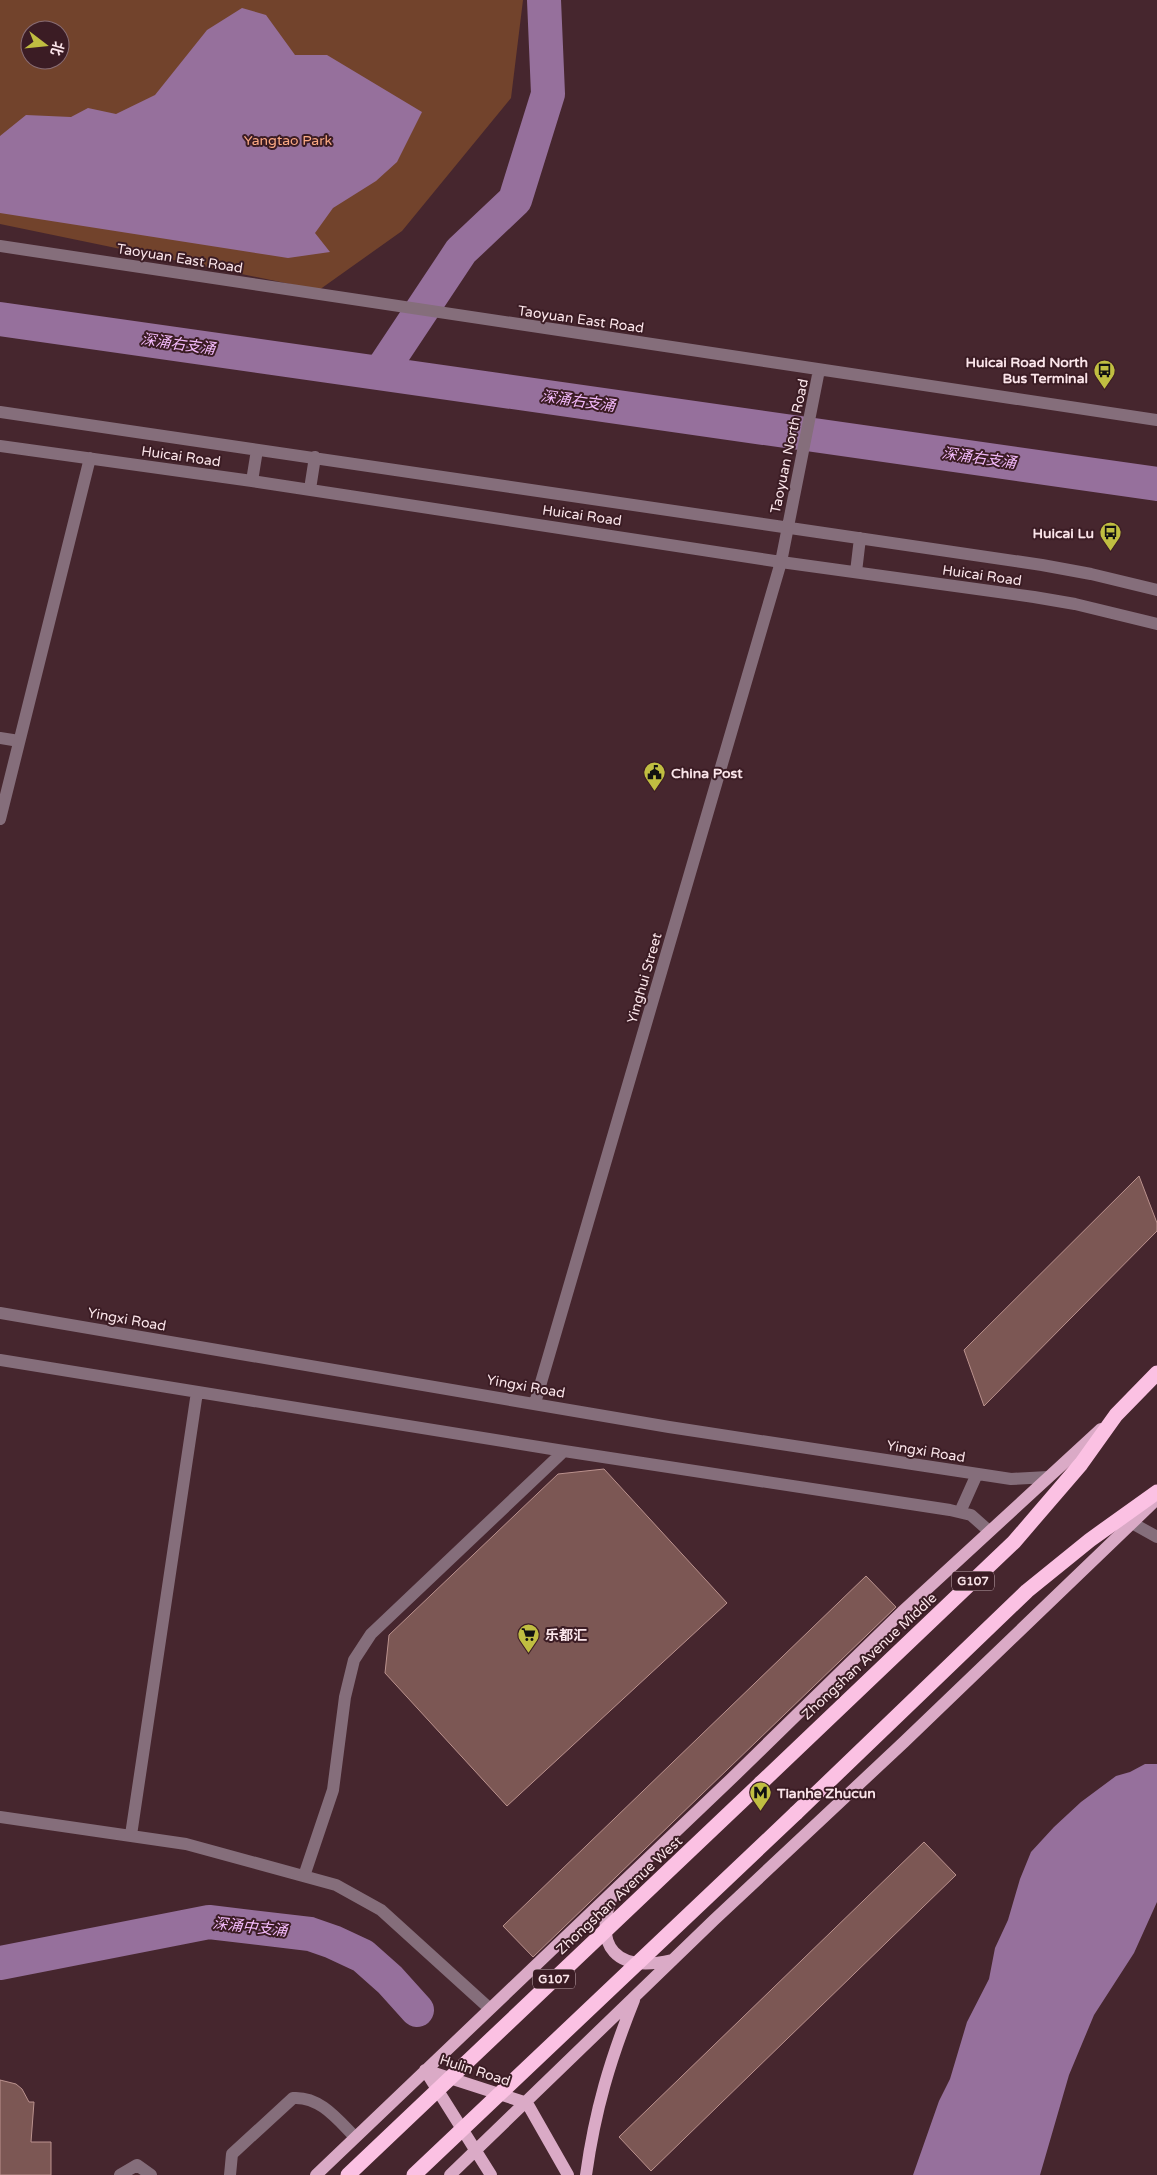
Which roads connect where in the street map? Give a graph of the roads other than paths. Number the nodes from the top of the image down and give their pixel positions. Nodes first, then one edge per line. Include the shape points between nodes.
1 (0, 246) edge
2 (820, 370) junction
3 (0, 412) edge
4 (1157, 420) edge
5 (0, 446) edge
6 (257, 450) junction
7 (314, 457) junction
8 (90, 458) junction
9 (252, 481) junction
10 (310, 489) junction
11 (787, 528) junction
12 (860, 538) junction
13 (781, 562) junction
14 (856, 572) junction
15 (1157, 590) edge
16 (1157, 624) edge
17 (0, 738) edge
18 (19, 741) junction
19 (0, 818) edge
20 (0, 1313) edge
21 (0, 1360) edge
22 (1157, 1373) edge
23 (196, 1392) junction
24 (535, 1403) junction
25 (1116, 1415) junction
26 (564, 1451) junction
27 (977, 1474) junction
28 (1048, 1477) junction
29 (1157, 1492) edge
30 (1157, 1499) edge
31 (960, 1512) junction
32 (1132, 1524) junction
33 (988, 1531) junction
34 (1157, 1537) edge
35 (761, 1783) joint
36 (0, 1817) edge
37 (131, 1835) junction
38 (304, 1876) junction
39 (615, 1888) junction
40 (672, 1960) junction
41 (636, 1995) junction
42 (489, 2008) junction
43 (425, 2070) junction
44 (527, 2103) junction
45 (355, 2138) junction
46 (476, 2151) junction
47 (120, 2175) edge
48 (151, 2175) edge
49 (230, 2175) edge
50 (316, 2175) edge
51 (348, 2175) edge
52 (414, 2175) edge
53 (450, 2175) edge
54 (491, 2175) edge
55 (568, 2175) edge
56 (586, 2175) edge

1 - 2 street, Taoyuan East Road
2 - 4 street, Taoyuan East Road
2 - 11 street, Taoyuan North Road
3 - 6 street, Huicai Road
5 - 8 street, Huicai Road
6 - 7 street, Huicai Road
6 - 9 street
7 - 10 street
7 - 11 street, Huicai Road
8 - 9 street, Huicai Road
8 - 18 street
9 - 10 street, Huicai Road
10 - 13 street, Huicai Road
11 - 12 street, Huicai Road
11 - 13 street, Taoyuan North Road
12 - 14 street
12 - 15 street, Huicai Road via 1042,565
13 - 14 street, Huicai Road
13 - 24 street, Yinghui Street
14 - 16 street, Huicai Road via 1076,604
17 - 18 street
18 - 19 street
20 - 24 street, Yingxi Road
21 - 23 street
22 - 25 highway, Zhongshan Avenue Middle / G107
23 - 26 street
23 - 37 street
24 - 27 street, Yingxi Road
25 - 28 main road
25 - 35 highway, Zhongshan Avenue Middle / G107 via 1081,1464 1014,1542
26 - 31 street
26 - 38 street via 371,1634 354,1660 344,1697 333,1790
27 - 28 street, Yingxi Road via 1011,1479
27 - 31 street
28 - 33 main road
29 - 52 highway, bridge via 1027,1591
30 - 32 main road
31 - 33 street via 971,1515
32 - 34 street
32 - 40 main road
33 - 39 main road
35 - 51 highway, Zhongshan Avenue West / G107, bridge
36 - 37 street
37 - 38 street via 186,1844
38 - 42 street via 336,1885 381,1910
39 - 40 main road via 604,1929 618,1957 644,1965
39 - 42 main road
40 - 41 main road
41 - 44 main road
41 - 56 main road via 600,2095
42 - 43 main road
43 - 44 main road, Hulin Road
43 - 45 main road
43 - 46 main road, Hulin Road
44 - 46 main road
44 - 55 main road
45 - 49 street via 322,2106 310,2100 293,2098 232,2154
45 - 50 main road
46 - 53 main road
46 - 54 main road, Hulin Road
47 - 48 street via 137,2165

